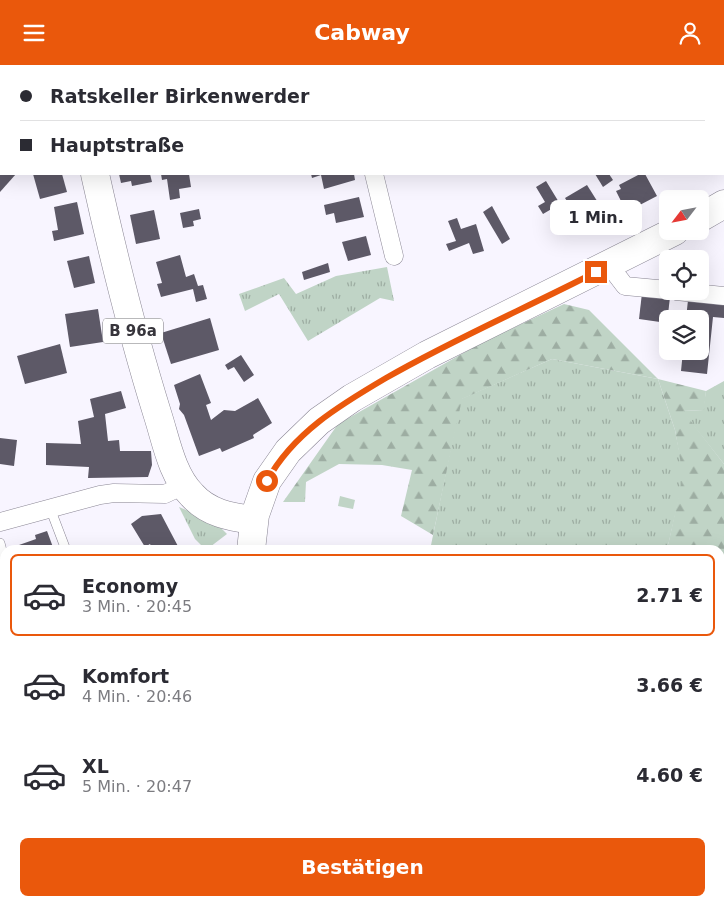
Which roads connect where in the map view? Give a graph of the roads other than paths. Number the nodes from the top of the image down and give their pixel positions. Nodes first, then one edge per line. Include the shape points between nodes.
1 (95, 175) edge
2 (374, 175) edge
3 (724, 204) edge
4 (709, 213) edge
5 (659, 239) edge
6 (394, 256) dead end
7 (609, 265) junction
8 (659, 289) edge
9 (709, 295) edge
10 (724, 297) edge
11 (184, 485) junction
12 (50, 508) junction
13 (253, 521) junction
14 (0, 522) edge
15 (64, 545) edge
16 (251, 545) edge

1 - 11 main road, B 96a via 120,288 167,446
2 - 6 street
3 - 4 main road
5 - 7 main road
7 - 8 street via 625,286
7 - 13 main road via 427,355 327,415 301,437 276,466 264,487
9 - 10 street
11 - 12 street via 165,494 114,493
11 - 13 main road, B 96a via 210,510
12 - 14 street
12 - 15 lane
13 - 16 main road

